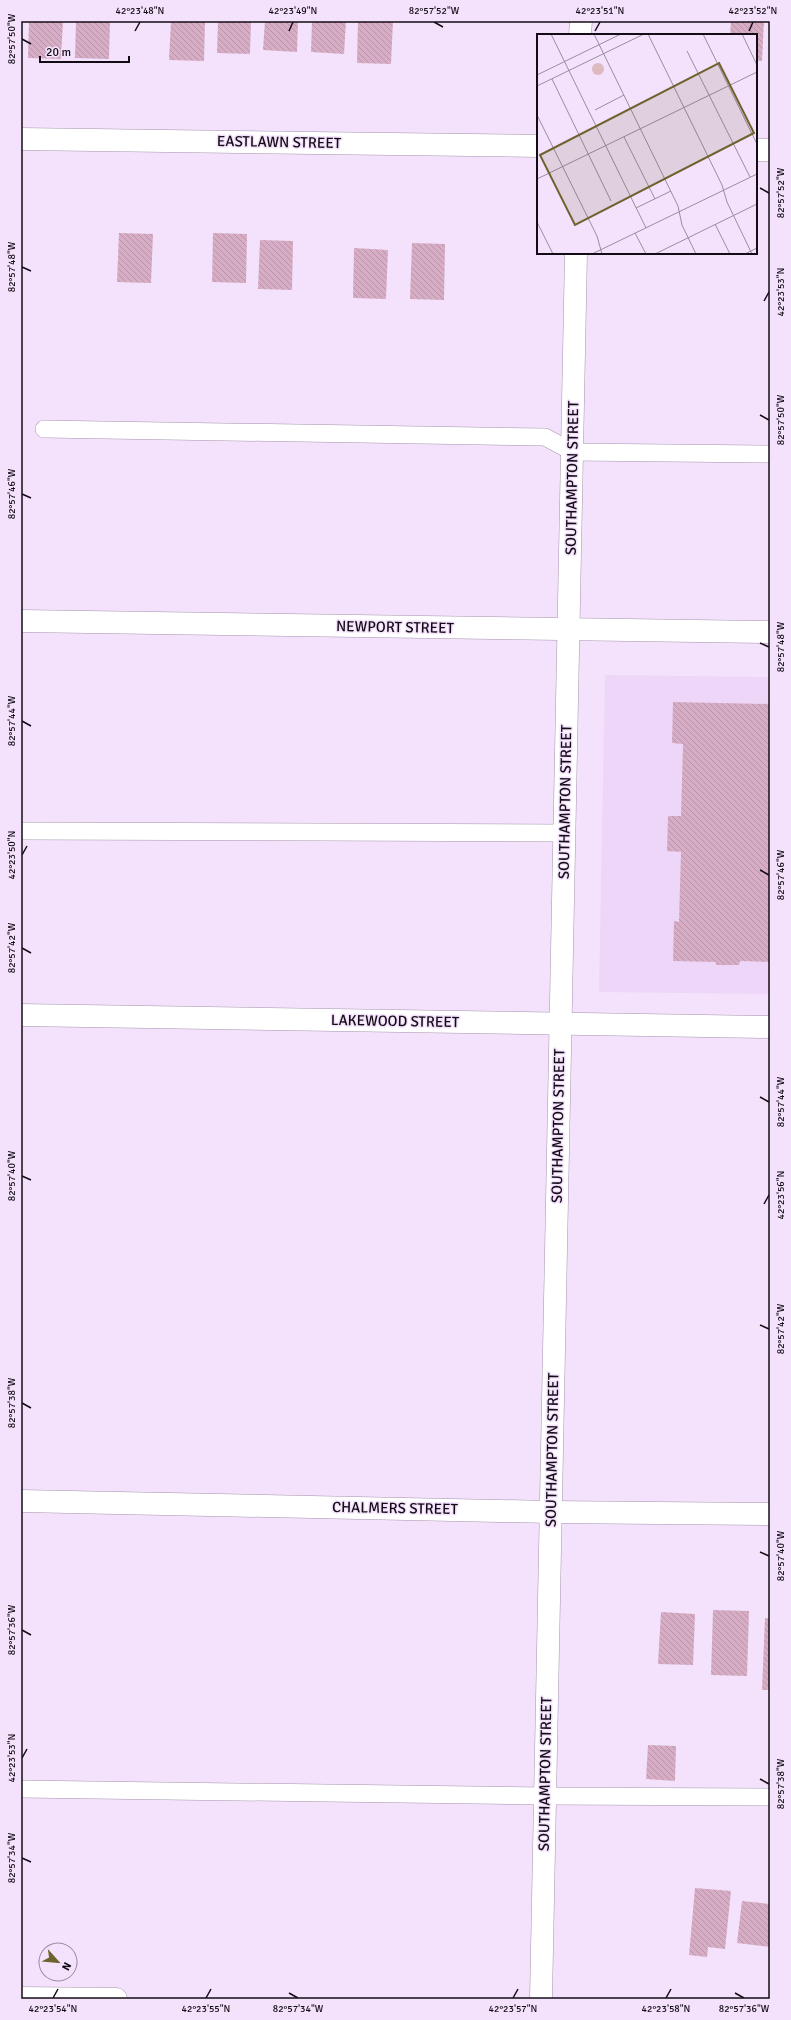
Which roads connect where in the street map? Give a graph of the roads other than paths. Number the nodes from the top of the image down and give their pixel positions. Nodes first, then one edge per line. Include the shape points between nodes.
1 (581, 21) edge
2 (580, 34) edge
3 (21, 139) edge
4 (537, 146) edge
5 (757, 150) edge
6 (770, 150) edge
7 (576, 254) edge
8 (44, 429) dead end
9 (573, 452) junction
10 (770, 454) edge
11 (21, 621) edge
12 (569, 629) junction
13 (770, 632) edge
14 (21, 831) edge
15 (565, 833) junction
16 (21, 1015) edge
17 (560, 1024) junction
18 (770, 1027) edge
19 (21, 1501) edge
20 (551, 1512) junction
21 (770, 1514) edge
22 (21, 1789) edge
23 (545, 1796) junction
24 (770, 1797) edge
25 (21, 1998) edge
26 (116, 1999) edge
27 (541, 1999) edge

1 - 2 street
3 - 4 street, EASTLAWN STREET
5 - 6 street
7 - 9 street, SOUTHAMPTON STREET
8 - 9 lane via 545,438
9 - 10 lane
9 - 12 street, SOUTHAMPTON STREET
11 - 12 street, NEWPORT STREET
12 - 13 street, NEWPORT STREET
12 - 15 street, SOUTHAMPTON STREET
14 - 15 lane
15 - 17 street, SOUTHAMPTON STREET
16 - 17 street, LAKEWOOD STREET
17 - 18 street, LAKEWOOD STREET
17 - 20 street, SOUTHAMPTON STREET
19 - 20 street, CHALMERS STREET
20 - 21 street, CHALMERS STREET
20 - 23 street, SOUTHAMPTON STREET
22 - 23 lane
23 - 24 lane
23 - 27 street, SOUTHAMPTON STREET
25 - 26 street

